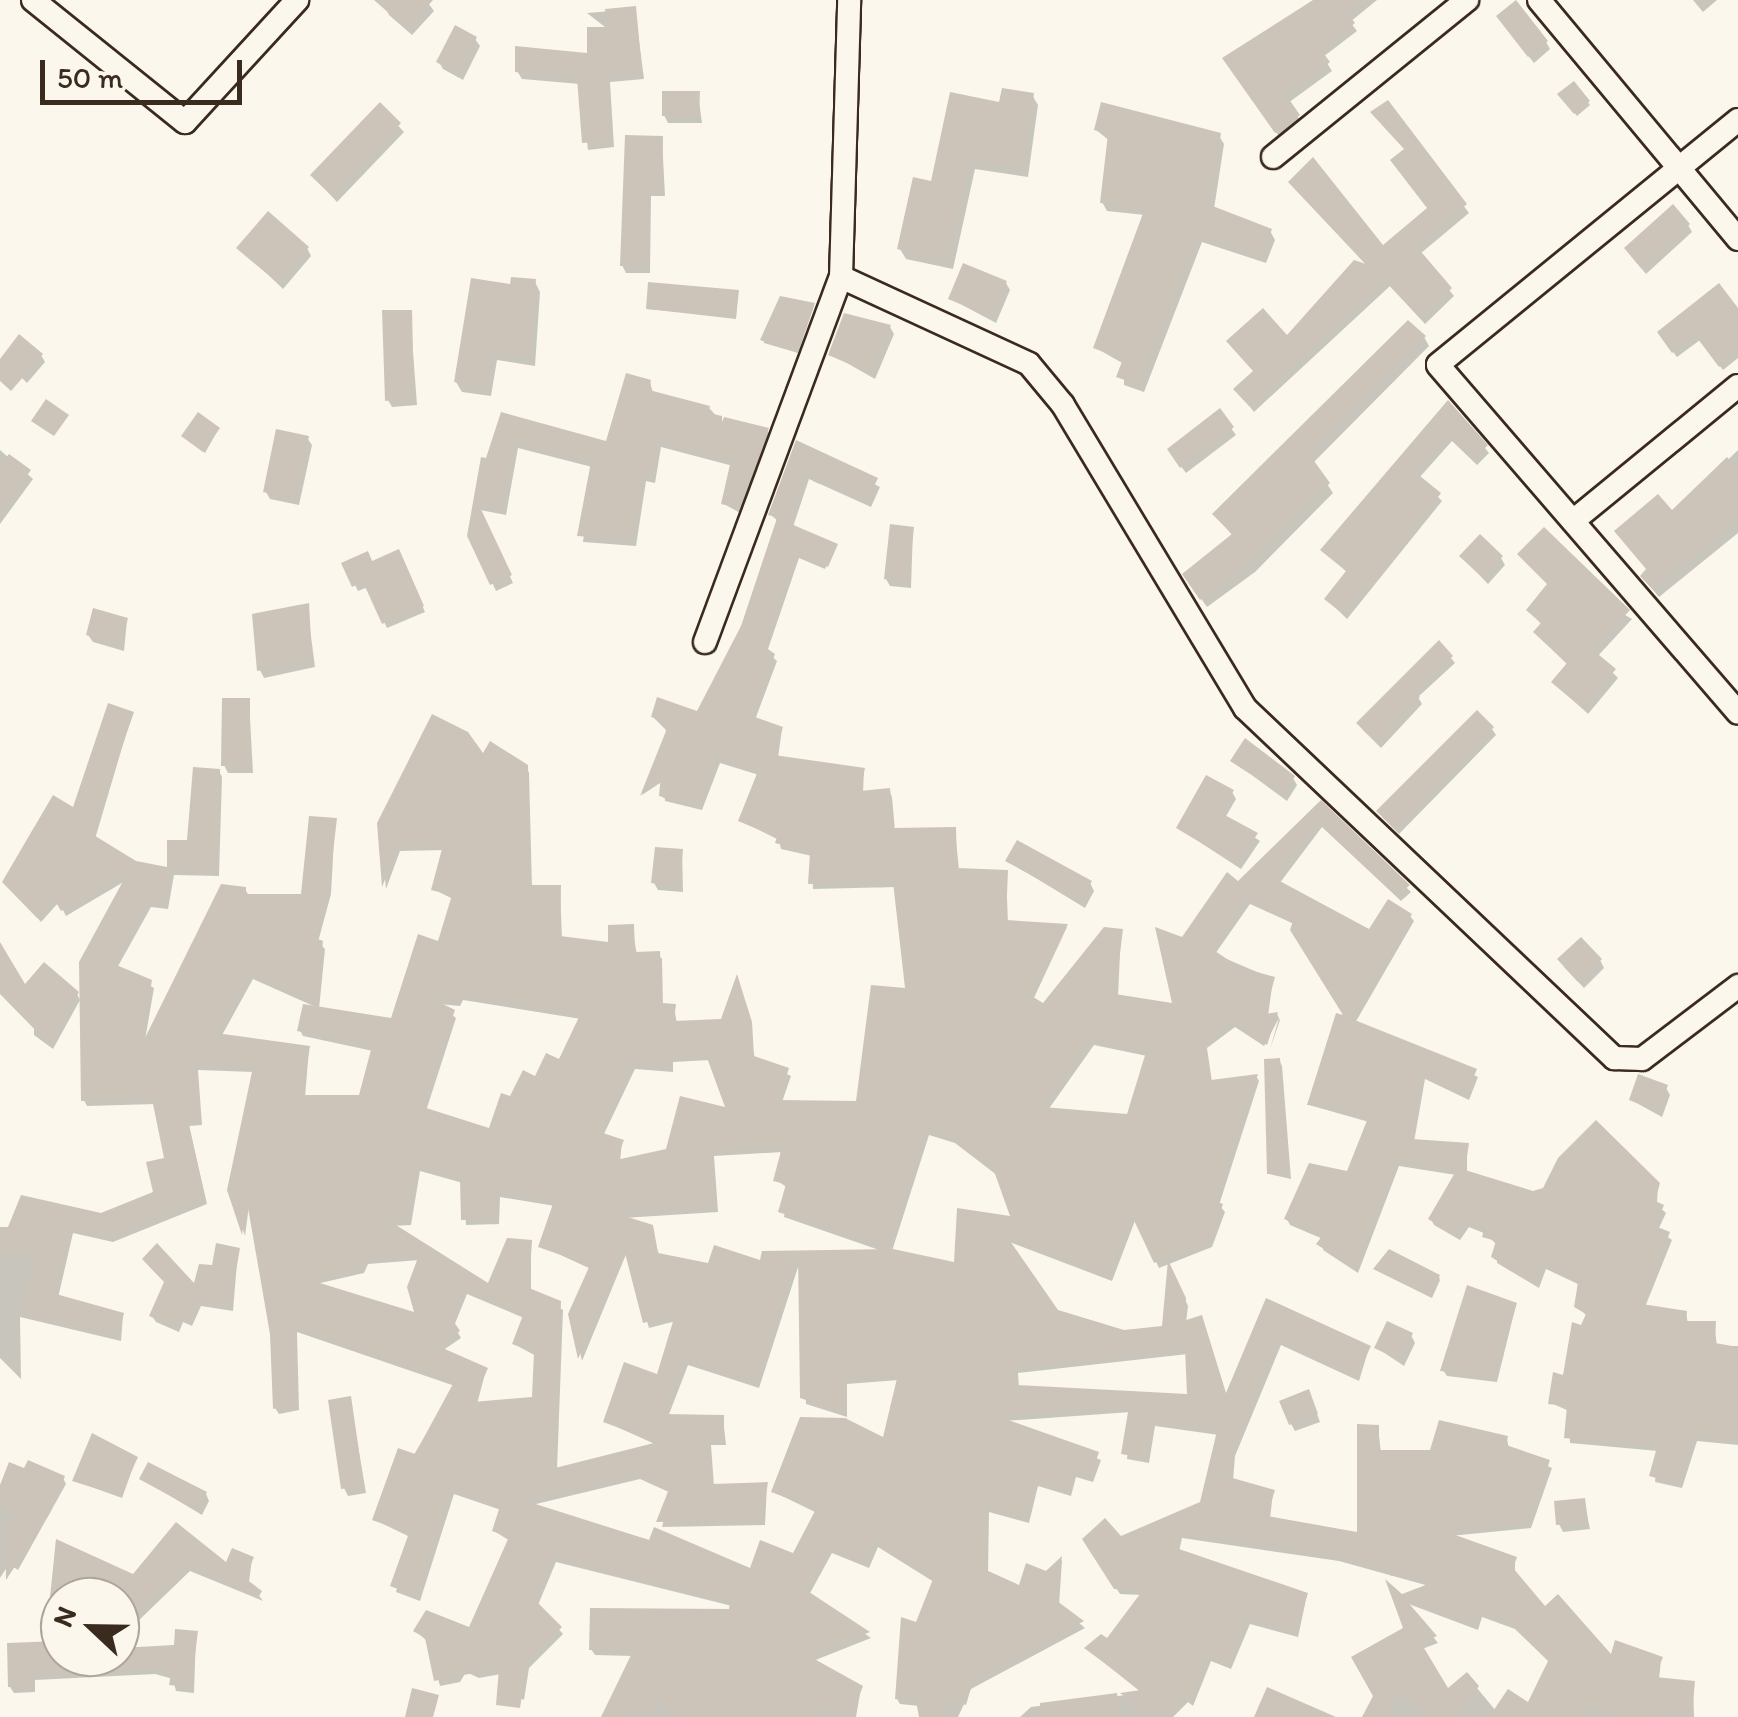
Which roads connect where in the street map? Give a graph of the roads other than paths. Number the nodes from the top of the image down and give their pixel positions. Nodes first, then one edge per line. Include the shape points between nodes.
1 (33, 0) edge
2 (296, 0) edge
3 (849, 0) edge
4 (1467, 0) edge
5 (1539, 0) edge
6 (1738, 120) edge
7 (1273, 158) dead end
8 (1679, 168) junction
9 (1738, 239) edge
10 (840, 277) junction
11 (1738, 386) edge
12 (1573, 522) junction
13 (706, 642) dead end
14 (1738, 712) edge
15 (1738, 986) edge

1 - 2 street via 185,122
3 - 10 street
4 - 7 street
5 - 8 street
6 - 8 street
8 - 9 street
8 - 12 street via 1438,365
10 - 13 street
10 - 15 street via 1029,364 1062,405 1245,708 1614,1058 1642,1059
11 - 12 street
12 - 14 street

